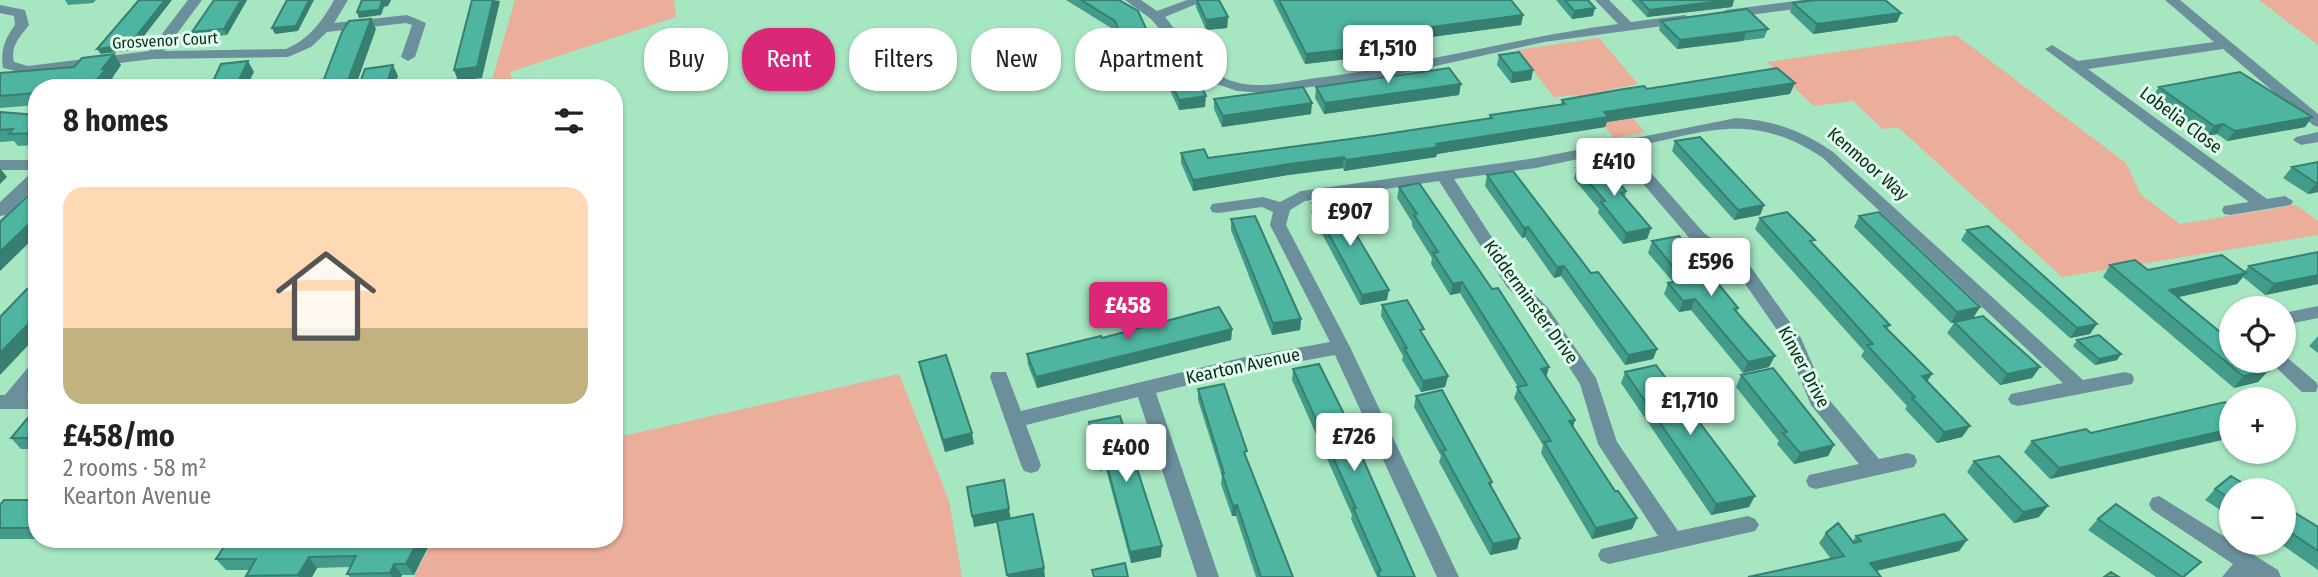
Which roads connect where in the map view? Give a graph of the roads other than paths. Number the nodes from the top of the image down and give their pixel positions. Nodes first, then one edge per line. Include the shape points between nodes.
1 (195, 0) edge
2 (341, 0) edge
3 (1132, 0) edge
4 (1199, 0) edge
5 (1602, 0) edge
6 (1834, 0) edge
7 (2172, 0) edge
8 (1751, 5) edge
9 (0, 9) edge
10 (1156, 16) junction
11 (1628, 27) junction
12 (324, 28) junction
13 (2224, 45) junction
14 (2052, 49) dead end
15 (153, 55) junction
16 (408, 57) dead end
17 (2076, 66) junction
18 (2318, 122) edge
19 (2318, 137) edge
20 (2301, 141) dead end
21 (1619, 146) junction
22 (28, 165) edge
23 (0, 166) edge
24 (1443, 174) junction
25 (28, 185) edge
26 (2285, 201) dead end
27 (2263, 204) junction
28 (1218, 208) dead end
29 (1282, 209) junction
30 (2230, 210) dead end
31 (0, 211) edge
32 (2318, 312) edge
33 (2296, 317) edge
34 (1341, 347) junction
35 (2292, 373) edge
36 (999, 377) dead end
37 (28, 379) edge
38 (2125, 379) dead end
39 (2079, 387) junction
40 (2309, 387) dead end
41 (1145, 388) junction
42 (2018, 399) dead end
43 (5, 402) edge
44 (28, 402) edge
45 (1015, 421) junction
46 (1907, 461) dead end
47 (1031, 465) dead end
48 (1874, 467) junction
49 (1816, 481) dead end
50 (2159, 504) dead end
51 (1748, 525) dead end
52 (1672, 541) junction
53 (1609, 555) dead end
54 (2241, 570) edge
55 (1208, 577) edge
56 (1448, 577) edge
57 (2270, 577) edge

1 - 15 street
2 - 12 street, Grosvenor Court
3 - 10 street
4 - 10 street
5 - 11 street
6 - 8 street
7 - 13 street
8 - 11 street via 1711,16
9 - 15 street, Grosvenor Court via 20,13 22,25 2,49 8,65 28,70
10 - 11 street via 1216,79 1237,87 1264,89 1386,73 1496,47
12 - 15 street, Grosvenor Court via 308,45 288,52
12 - 16 street via 407,19 419,23
13 - 17 street, Lobelia Close
13 - 18 street
14 - 17 street, Lobelia Close
17 - 27 street, Lobelia Close
19 - 20 street
21 - 24 street, Kenmoor Way via 1536,163
21 - 39 street, Kenmoor Way via 1742,122 1769,124 1808,141 1870,192
21 - 48 street, Kinver Drive via 1698,237 1745,271 1793,338 1818,400
22 - 23 street
24 - 29 street, Kenmoor Way via 1301,196
24 - 52 street, Kidderminster Drive via 1513,283 1542,312 1589,383 1608,444
25 - 31 street
26 - 27 street
27 - 30 street
28 - 29 street via 1263,202
29 - 34 street via 1279,225
32 - 33 street
34 - 41 street, Kearton Avenue
34 - 56 street
35 - 40 street
36 - 45 street
37 - 43 street
38 - 39 street
39 - 42 street
41 - 45 street, Kearton Avenue
41 - 55 street
43 - 44 street
45 - 47 street
46 - 48 street
48 - 49 street
50 - 54 street
51 - 52 street
52 - 53 street
54 - 57 street

